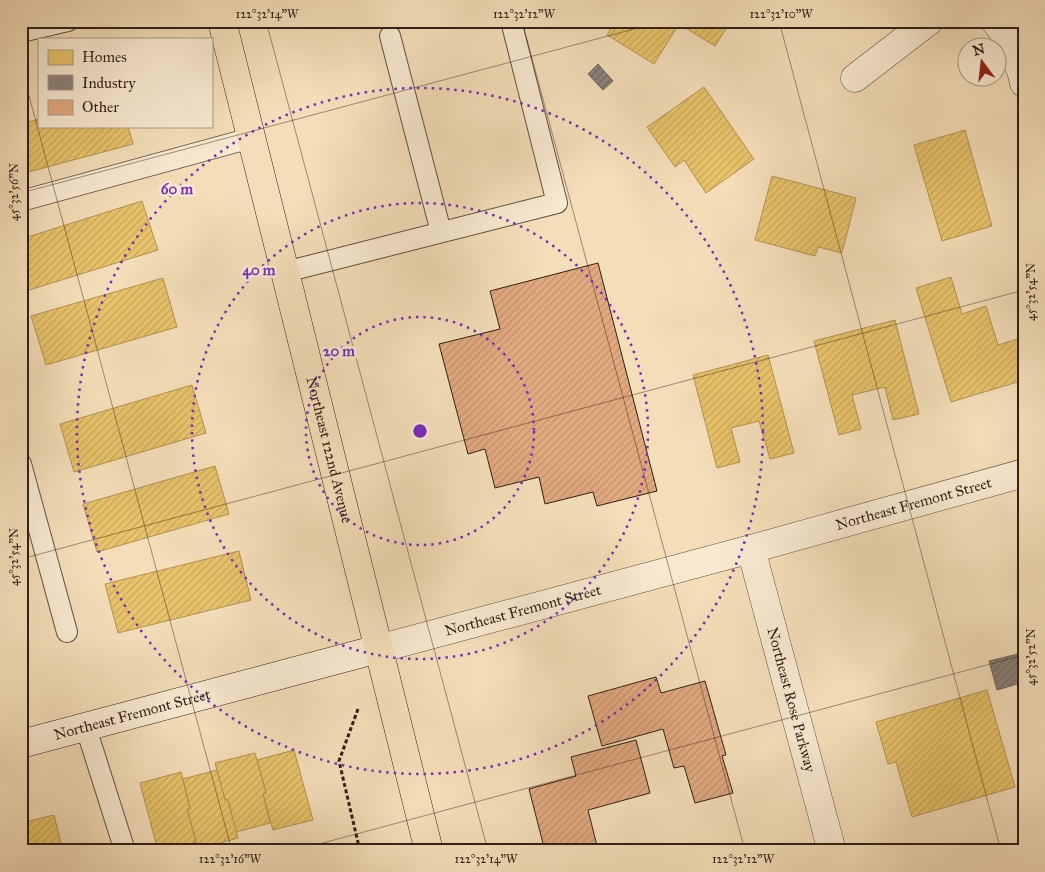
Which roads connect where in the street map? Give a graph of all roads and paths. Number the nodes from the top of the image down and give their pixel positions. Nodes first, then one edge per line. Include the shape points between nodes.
1 (68, 21) edge
2 (222, 21) edge
3 (511, 21) edge
4 (929, 21) edge
5 (995, 21) edge
6 (21, 32) edge
7 (390, 36) dead end
8 (855, 78) dead end
9 (1024, 82) edge
10 (251, 138) junction
11 (21, 201) edge
12 (441, 232) junction
13 (285, 272) junction
14 (21, 464) edge
15 (1024, 473) edge
16 (751, 549) junction
17 (68, 632) dead end
18 (378, 649) junction
19 (86, 728) junction
20 (21, 744) edge
21 (339, 761) dead end
22 (125, 851) edge
23 (360, 851) edge
24 (429, 851) edge
25 (832, 851) edge

1 - 6 lane
2 - 10 main road, Northeast 122nd Avenue
3 - 12 lane via 557,203
4 - 8 street
5 - 9 street via 1010,40
7 - 12 lane
10 - 11 lane
10 - 13 main road, Northeast 122nd Avenue
12 - 13 lane
13 - 18 main road, Northeast 122nd Avenue
14 - 17 lane
15 - 16 street, Northeast Fremont Street
16 - 18 street, Northeast Fremont Street
16 - 25 street, Northeast Rose Parkway
18 - 19 street, Northeast Fremont Street
18 - 24 main road, Northeast 122nd Avenue
19 - 20 street, Northeast Fremont Street
19 - 22 lane
21 - 23 path

